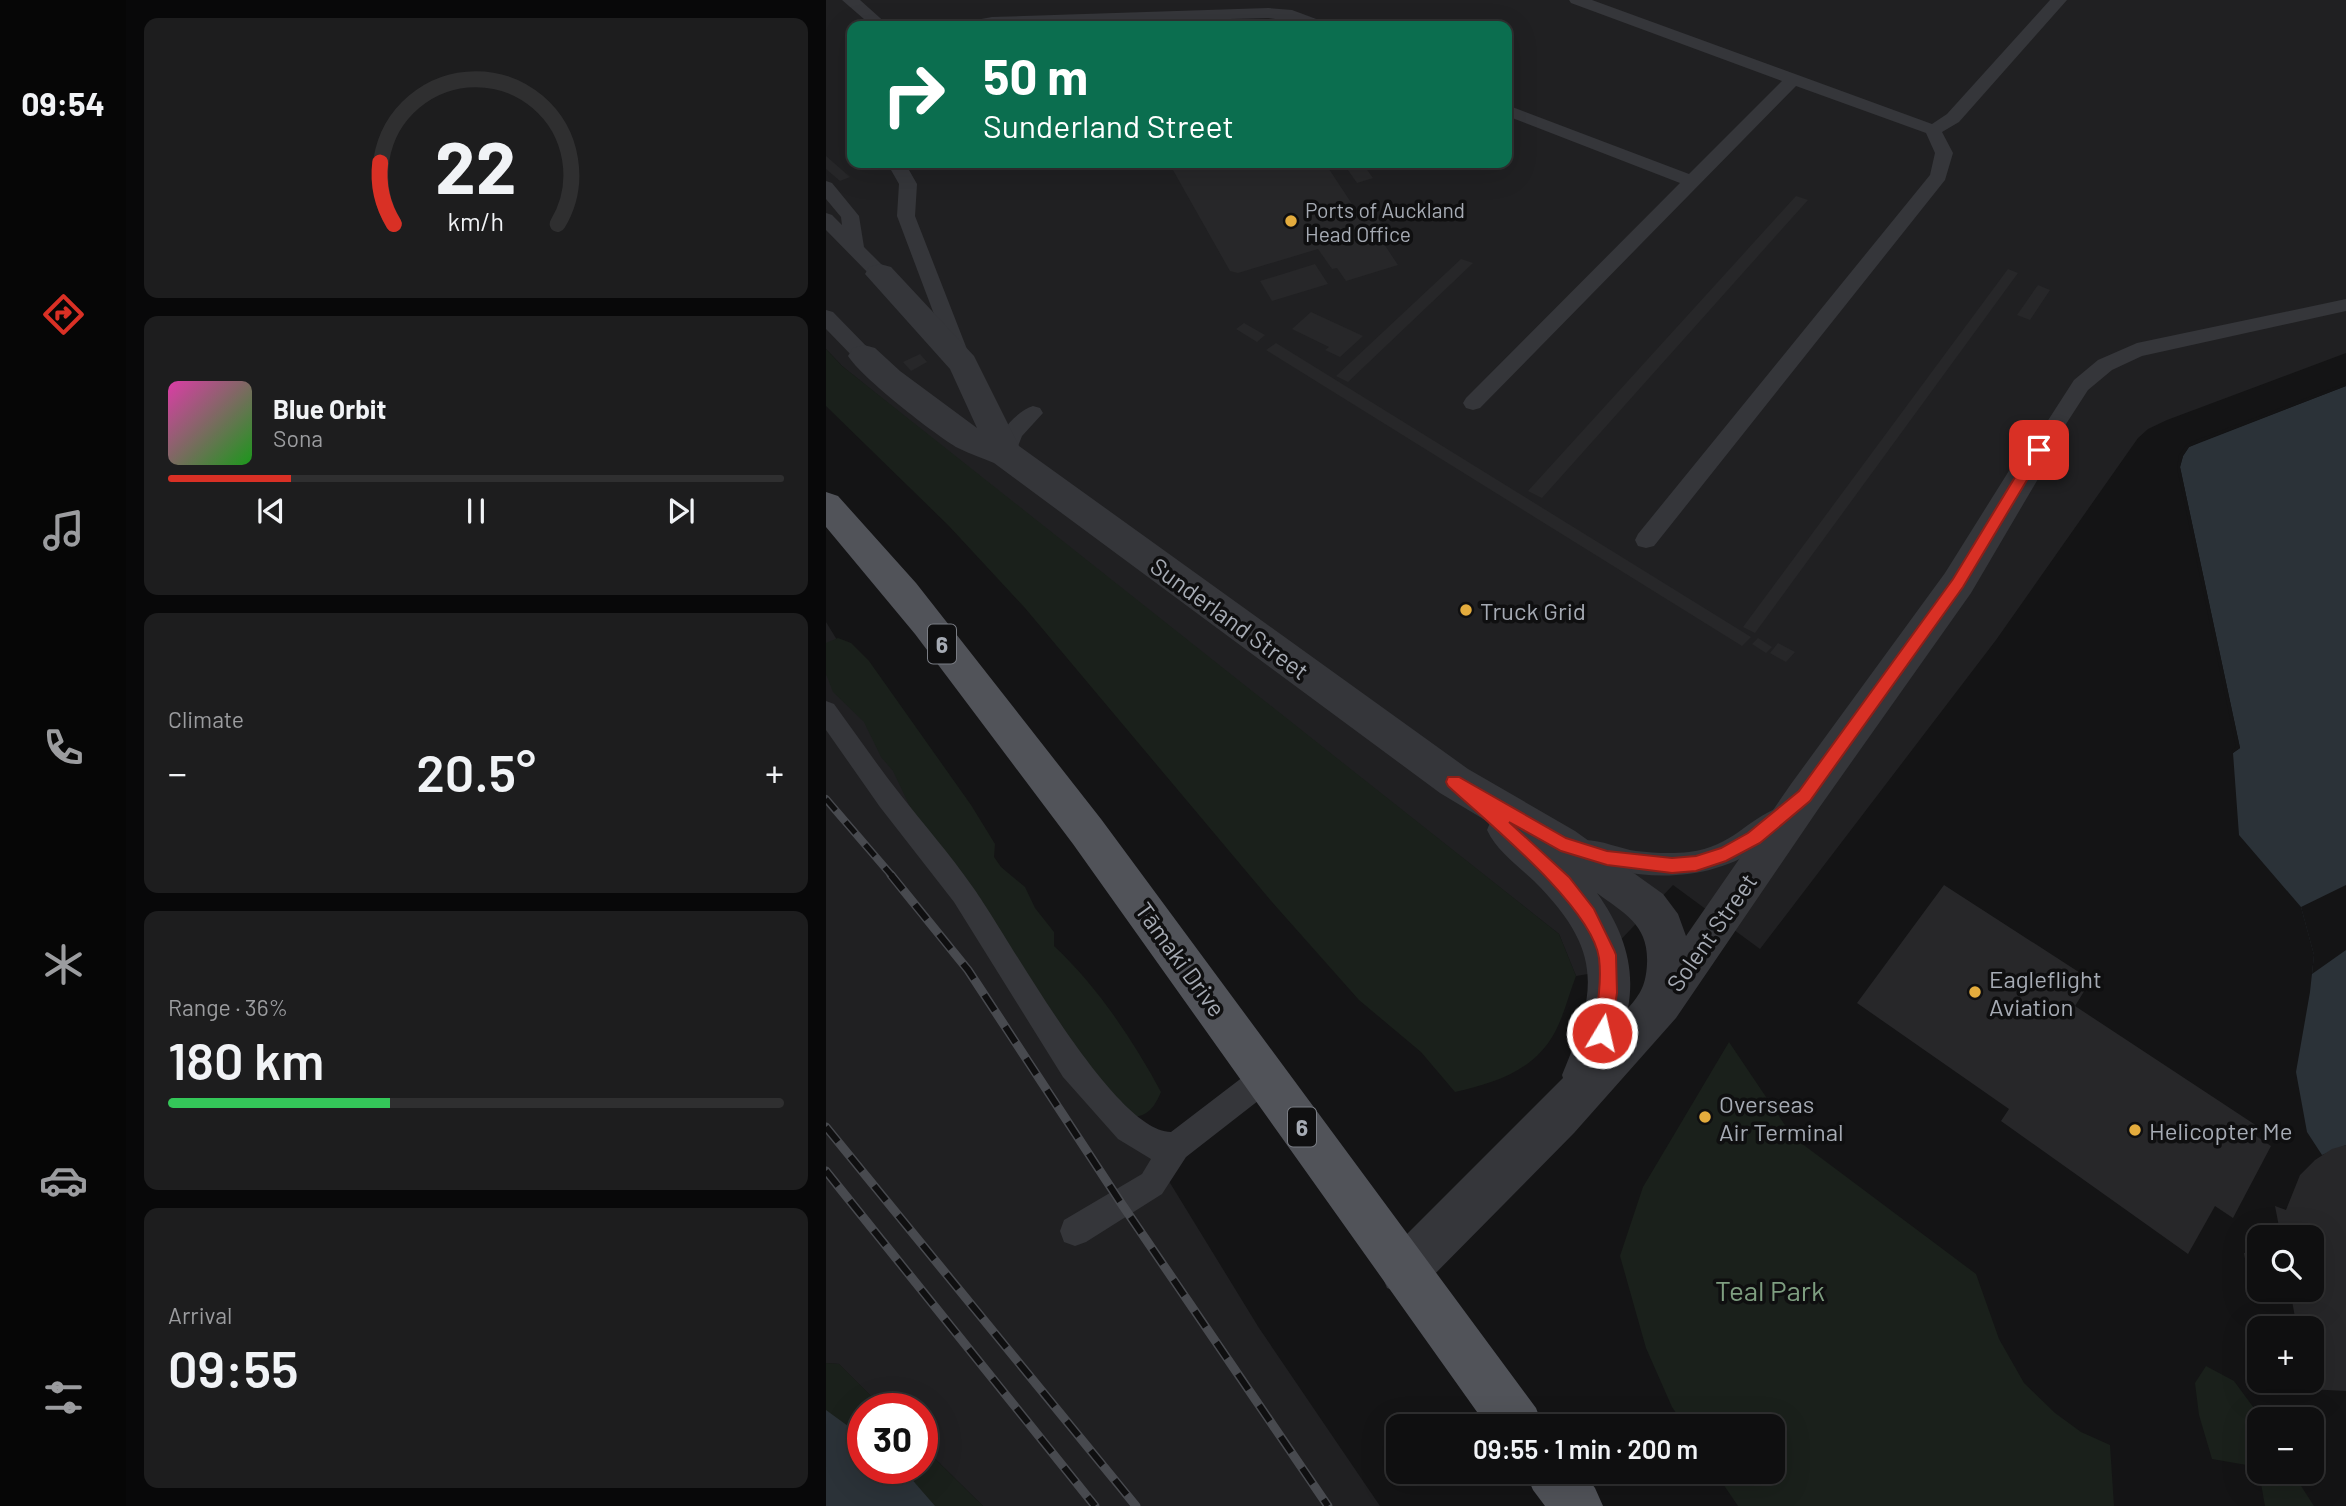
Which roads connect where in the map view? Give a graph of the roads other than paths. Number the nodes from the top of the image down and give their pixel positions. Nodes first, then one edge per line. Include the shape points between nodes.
1 (850, 0) edge
2 (1577, 0) edge
3 (2059, 0) edge
4 (875, 21) edge
5 (1023, 21) edge
6 (1308, 21) edge
7 (1792, 80) junction
8 (1512, 112) edge
9 (1933, 130) junction
10 (899, 168) edge
11 (1691, 181) junction
12 (826, 187) edge
13 (826, 219) edge
14 (855, 247) junction
15 (880, 274) joint
16 (2346, 305) edge
17 (826, 317) edge
18 (864, 356) joint
19 (963, 364) junction
20 (1473, 403) dead end
21 (1034, 413) dead end
22 (2039, 450) joint
23 (1006, 454) junction
24 (826, 505) edge
25 (1646, 540) dead end
26 (826, 711) edge
27 (1454, 782) junction
28 (1805, 796) junction
29 (1561, 844) junction
30 (1661, 1004) junction
31 (1266, 1077) junction
32 (1558, 1117) junction
33 (1176, 1147) junction
34 (1075, 1231) dead end
35 (1405, 1270) junction
36 (1509, 1414) edge
37 (1561, 1484) edge
38 (1577, 1506) edge

1 - 4 lane
2 - 7 lane
3 - 9 lane via 1953,118
5 - 6 lane via 1268,13
7 - 9 lane
7 - 11 lane
8 - 11 lane
9 - 25 lane via 1944,153 1939,176
10 - 19 lane via 908,184 906,216
11 - 20 lane
12 - 14 lane via 850,216
13 - 14 lane
14 - 15 lane
15 - 19 street, Sunderland Street
16 - 22 lane via 2137,350 2105,365 2081,385
17 - 18 lane
18 - 23 street, Sunderland Street via 969,439
19 - 23 street, Sunderland Street
21 - 23 lane via 1019,425 1007,443
22 - 28 street, Solent Street via 1958,583
23 - 27 street, Sunderland Street
24 - 31 main road, Tāmaki Drive / 6 via 867,548 1045,777
26 - 33 lane via 963,894 1073,1067 1128,1129 1158,1147
27 - 29 street, Sunderland Street
27 - 32 street, Sunderland Street via 1563,882 1588,915 1608,955 1602,1033
28 - 29 lane via 1754,838 1726,854 1696,863 1672,866 1607,858
28 - 30 street, Solent Street
29 - 30 street, Sunderland Street via 1648,907 1663,928 1669,948
30 - 32 street, Solent Street
31 - 33 lane
31 - 35 main road, Tāmaki Drive / 6
32 - 35 street, Solent Street
33 - 34 lane via 1152,1184
35 - 36 main road, Tāmaki Drive / 6
37 - 38 main road

